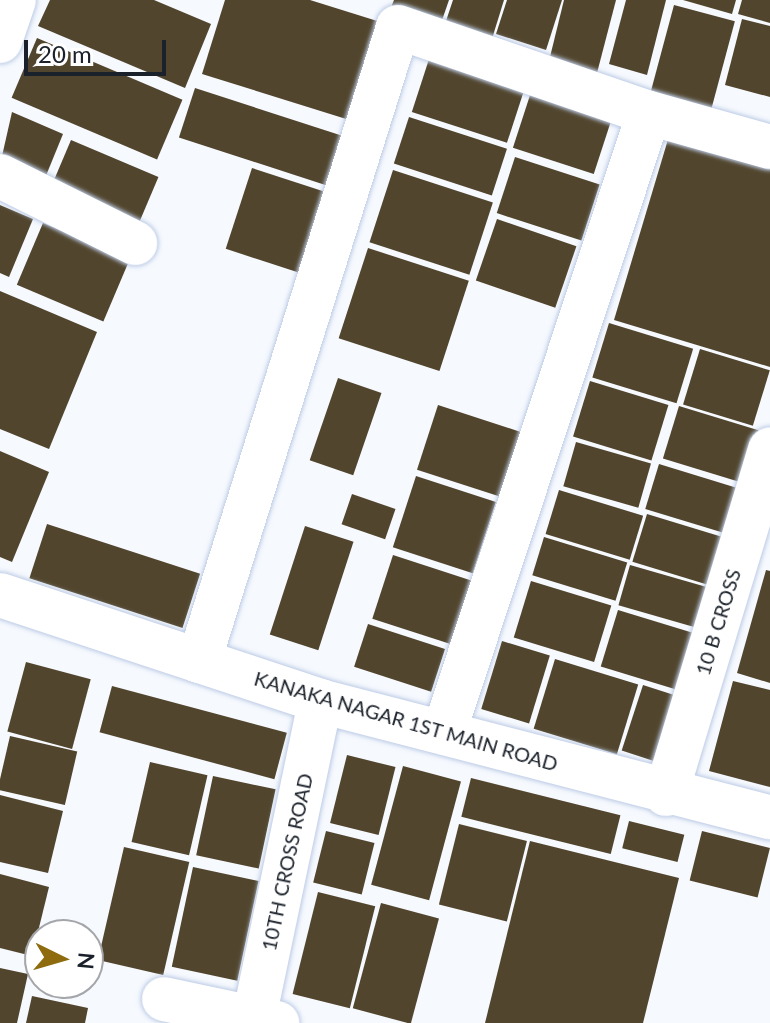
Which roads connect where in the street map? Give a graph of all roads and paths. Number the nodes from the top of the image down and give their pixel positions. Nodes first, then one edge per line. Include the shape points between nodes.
1 (14, 0) edge
2 (0, 41) edge
3 (649, 113) junction
4 (770, 147) edge
5 (0, 176) edge
6 (135, 243) dead end
7 (770, 449) edge
8 (1, 600) edge
9 (199, 661) junction
10 (320, 701) junction
11 (444, 732) junction
12 (666, 794) junction
13 (770, 817) edge
14 (164, 999) dead end
15 (262, 1021) edge

1 - 2 street
3 - 4 street
3 - 9 street via 398,27
3 - 11 street
5 - 6 street
7 - 12 street, 10 B CROSS
8 - 9 street, KANAKA NAGAR 1ST MAIN ROAD
9 - 10 street, KANAKA NAGAR 1ST MAIN ROAD
10 - 11 street, KANAKA NAGAR 1ST MAIN ROAD
10 - 15 street, 10TH CROSS ROAD
11 - 12 street, KANAKA NAGAR 1ST MAIN ROAD
12 - 13 street, KANAKA NAGAR 1ST MAIN ROAD
14 - 15 street

